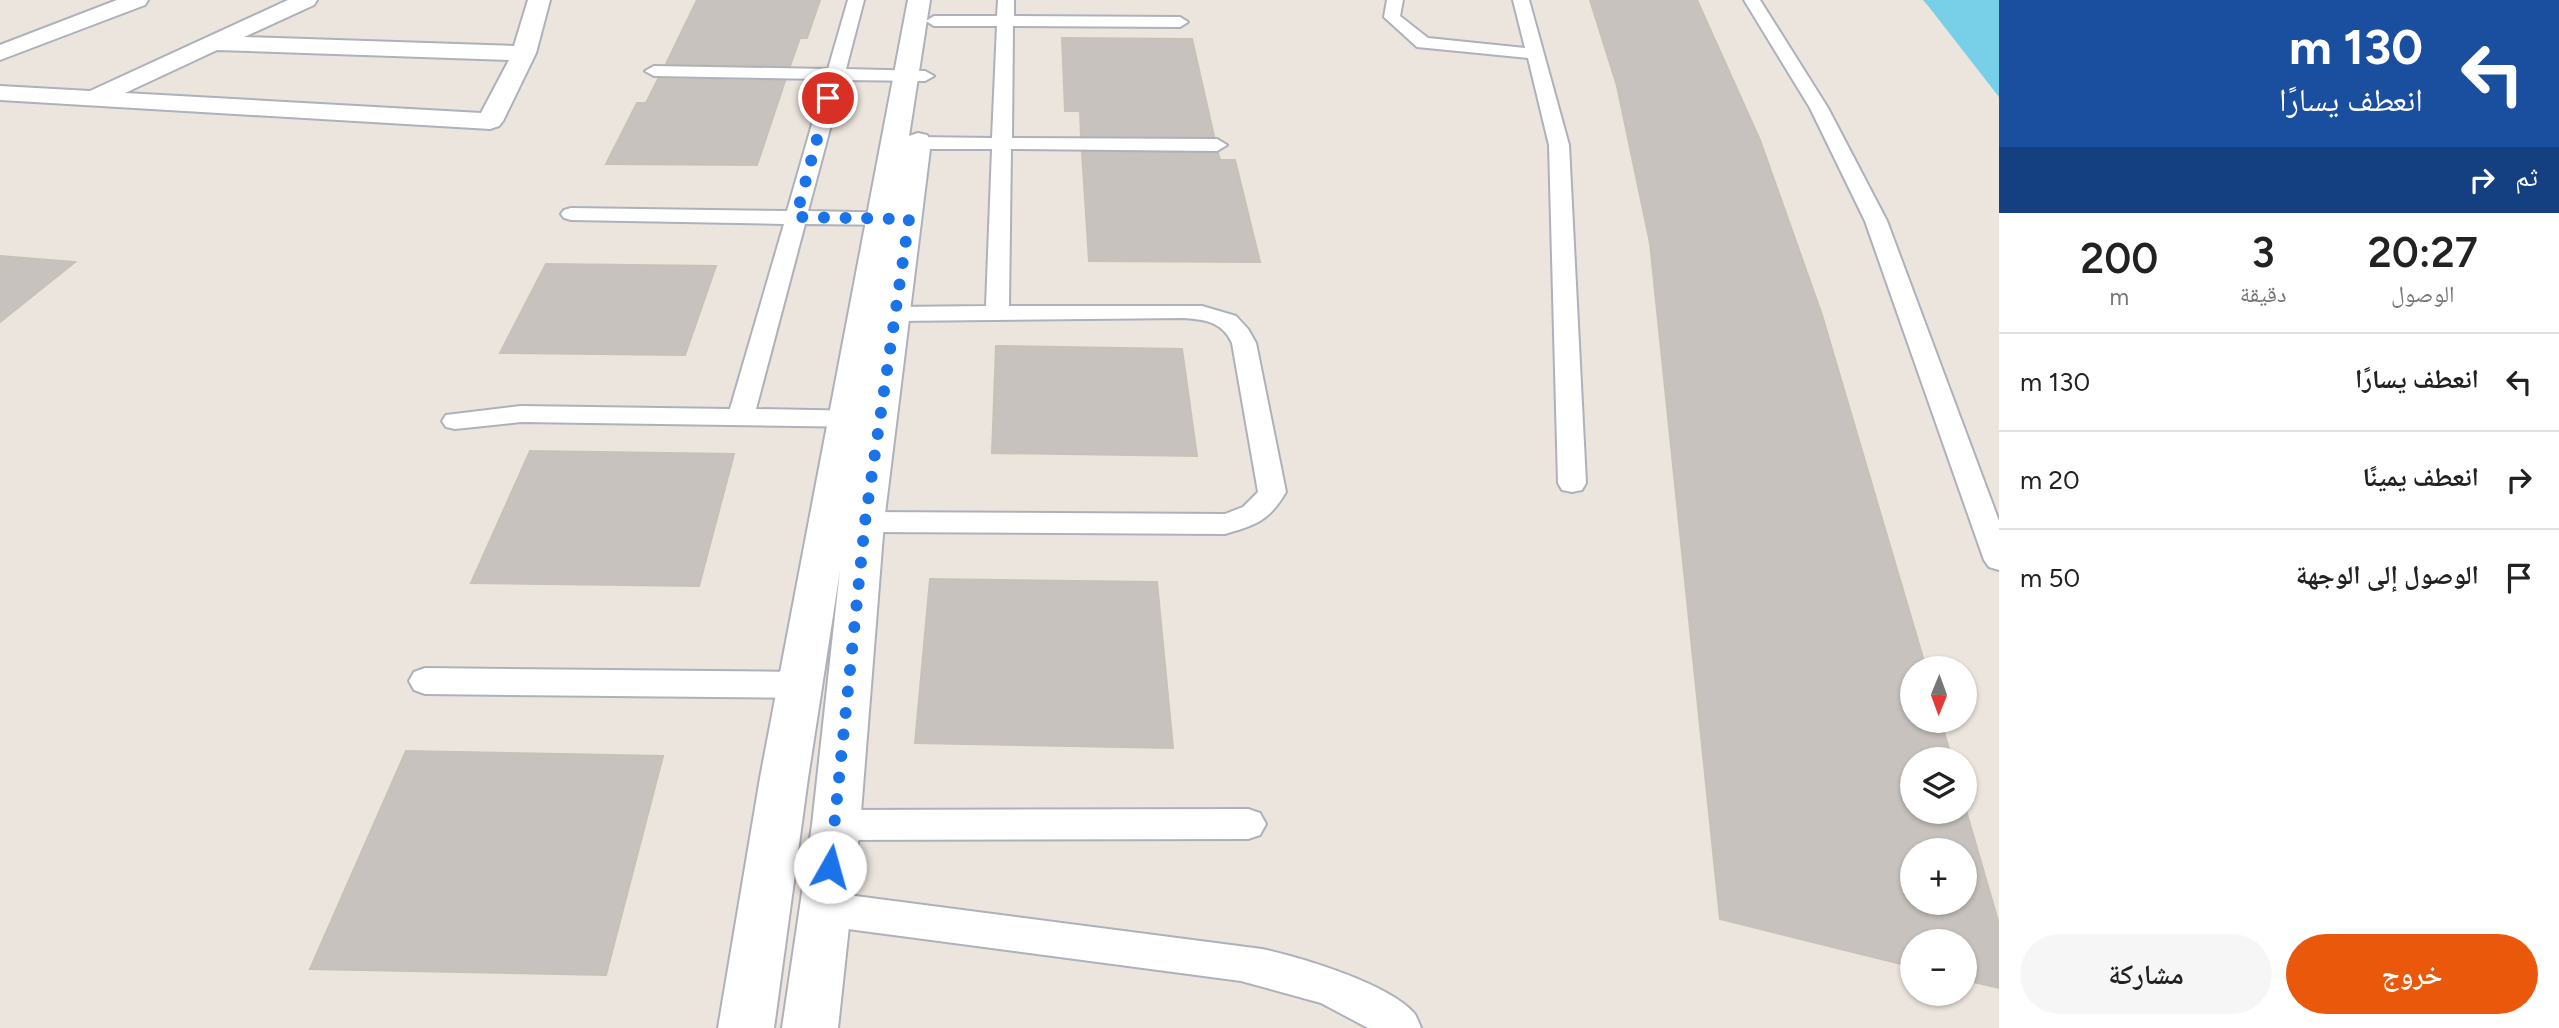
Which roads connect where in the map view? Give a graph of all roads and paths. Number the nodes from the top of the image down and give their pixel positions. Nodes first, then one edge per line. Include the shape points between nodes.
1 (137, 0) edge
2 (306, 0) edge
3 (539, 0) edge
4 (856, 0) edge
5 (1006, 0) edge
6 (1395, 0) edge
7 (1521, 0) edge
8 (1752, 0) edge
9 (930, 7) edge
10 (1006, 21) junction
11 (1181, 22) dead end
12 (213, 43) junction
13 (0, 53) edge
14 (524, 53) junction
15 (1535, 54) junction
16 (654, 71) dead end
17 (834, 74) junction
18 (916, 75) junction
19 (0, 93) edge
20 (90, 100) junction
21 (918, 143) junction
22 (1002, 144) junction
23 (1217, 145) dead end
24 (571, 214) dead end
25 (796, 217) junction
26 (894, 219) junction
27 (997, 313) junction
28 (895, 314) junction
29 (741, 417) junction
30 (862, 419) junction
31 (454, 421) dead end
32 (1572, 483) dead end
33 (865, 522) junction
34 (1999, 560) edge
35 (425, 681) dead end
36 (800, 685) junction
37 (1248, 824) dead end
38 (835, 825) junction
39 (825, 909) junction
40 (746, 1028) edge
41 (810, 1028) edge
42 (1401, 1028) edge

1 - 13 street
2 - 12 street
3 - 14 street
4 - 17 lane
5 - 10 lane
6 - 15 lane via 1392,17 1423,43
7 - 15 lane
8 - 34 lane via 1819,108 1876,221
9 - 10 lane
9 - 18 street
10 - 11 lane
10 - 22 lane
12 - 14 street
12 - 20 street
14 - 20 street via 489,121
15 - 32 lane via 1559,145
16 - 17 lane
17 - 18 lane
17 - 25 lane
18 - 21 street
18 - 26 street
19 - 20 street
21 - 22 lane
21 - 26 street
22 - 23 lane
22 - 27 lane
24 - 25 lane
25 - 26 lane
25 - 29 lane
26 - 28 street
26 - 30 street
27 - 28 lane
27 - 33 lane via 1183,311 1225,319 1239,330 1244,343 1270,475 1272,492 1264,507 1225,524
28 - 30 street
29 - 30 lane
29 - 31 lane via 521,414
30 - 33 street
30 - 36 street
33 - 38 street
35 - 36 lane
36 - 40 street
37 - 38 lane
38 - 39 street
39 - 41 street
39 - 42 lane via 1292,972 1343,992

